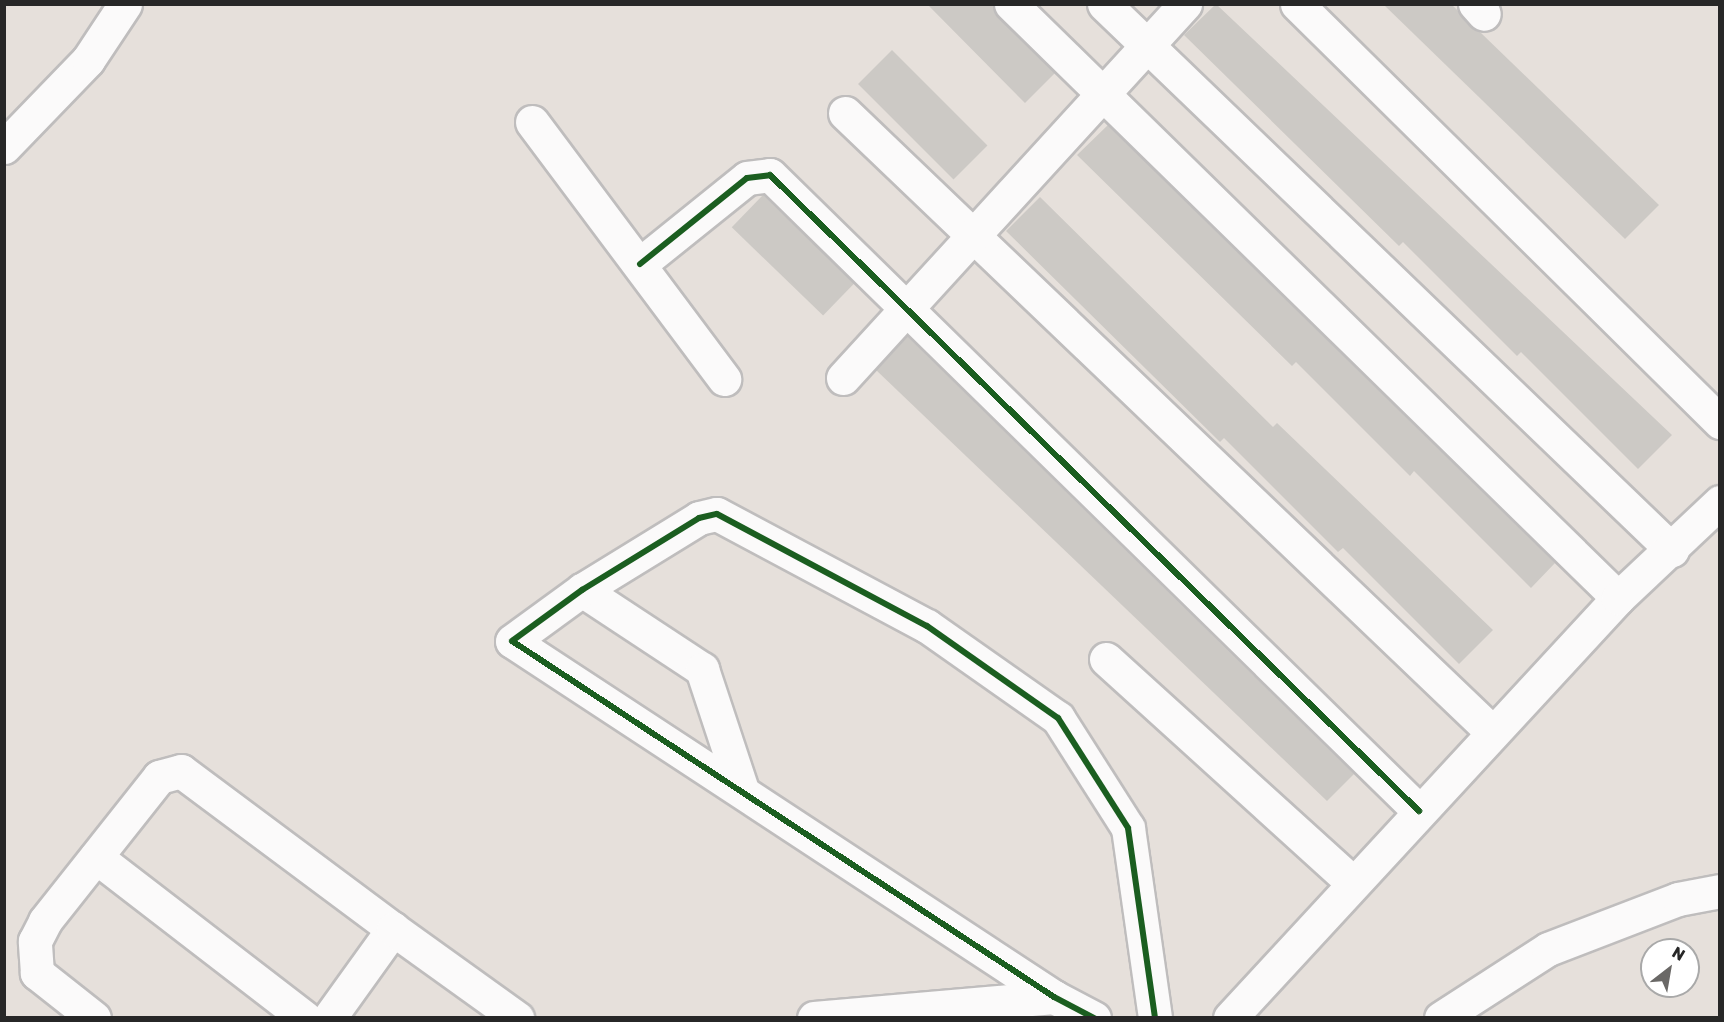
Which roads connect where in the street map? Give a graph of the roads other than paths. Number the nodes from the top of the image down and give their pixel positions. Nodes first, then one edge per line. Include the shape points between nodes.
1 (125, 4) edge
2 (1011, 4) edge
3 (1104, 4) edge
4 (1185, 4) edge
5 (1297, 4) edge
6 (1150, 45) junction
7 (1102, 94) junction
8 (845, 113) dead end
9 (532, 122) dead end
10 (4, 147) edge
11 (974, 234) junction
12 (640, 264) junction
13 (907, 307) junction
14 (843, 378) dead end
15 (724, 379) dead end
16 (1719, 422) edge
17 (1719, 502) edge
18 (1672, 550) junction
19 (582, 590) junction
20 (1618, 598) junction
21 (1106, 659) dead end
22 (1492, 732) junction
23 (742, 790) junction
24 (1419, 811) junction
25 (96, 856) junction
26 (1353, 883) junction
27 (1719, 891) edge
28 (393, 929) junction
29 (1054, 997) junction
30 (94, 1017) edge
31 (305, 1017) edge
32 (329, 1017) edge
33 (517, 1017) edge
34 (814, 1017) edge
35 (1094, 1017) edge
36 (1155, 1017) edge
37 (1230, 1017) edge
38 (1441, 1017) edge

1 - 10 street via 88,60
2 - 7 street
3 - 6 street
4 - 6 street
5 - 16 street
6 - 7 street
6 - 18 street
7 - 11 street
7 - 20 street
8 - 11 street
9 - 12 street
11 - 13 street
11 - 22 street
12 - 13 street via 757,172 770,176
12 - 15 street
13 - 14 street
13 - 24 street
17 - 18 street
18 - 20 street
19 - 23 street via 702,669
19 - 23 street via 512,641
19 - 36 street via 699,518 717,514 927,626 1058,718 1128,828
20 - 22 street
21 - 26 street
22 - 24 street
23 - 29 street
24 - 26 street
25 - 28 street via 159,777 181,771
25 - 30 street via 45,921 34,959 38,973
25 - 31 street
26 - 37 street
27 - 38 street via 1678,899 1548,949
28 - 32 street
28 - 33 street
29 - 34 street
29 - 35 street

